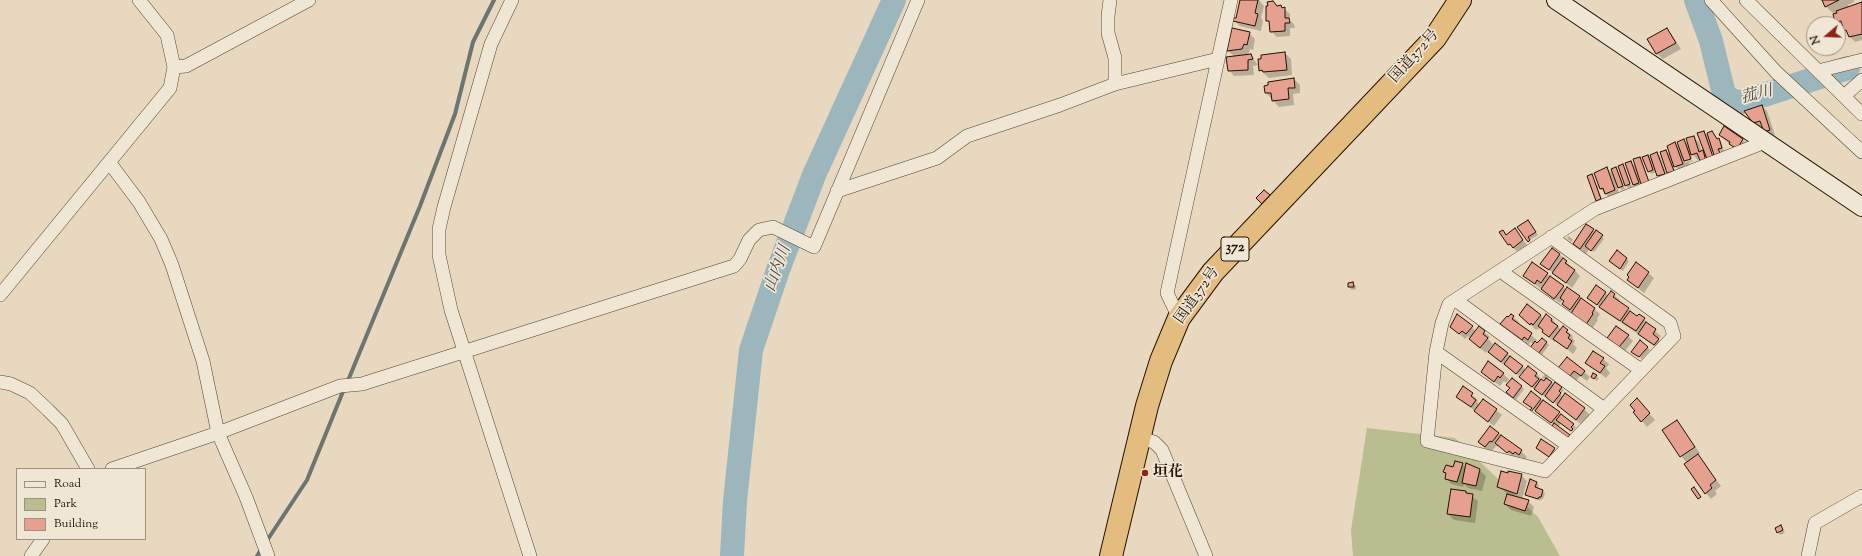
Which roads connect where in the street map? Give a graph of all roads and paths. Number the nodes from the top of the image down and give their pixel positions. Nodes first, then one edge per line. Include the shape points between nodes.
1 (139, 0) edge
2 (309, 0) edge
3 (512, 0) edge
4 (918, 0) edge
5 (1110, 0) edge
6 (1231, 0) edge
7 (1460, 0) edge
8 (1556, 0) edge
9 (1711, 0) edge
10 (1746, 0) edge
11 (1218, 58) junction
12 (1862, 60) edge
13 (174, 67) junction
14 (1818, 71) junction
15 (1862, 80) edge
16 (1115, 84) junction
17 (1844, 96) junction
18 (1862, 114) edge
19 (1765, 142) junction
20 (1862, 152) edge
21 (109, 162) junction
22 (837, 191) junction
23 (1862, 207) edge
24 (1551, 237) junction
25 (1503, 269) junction
26 (0, 295) edge
27 (1457, 299) junction
28 (1179, 318) junction
29 (464, 352) junction
30 (1436, 352) junction
31 (1641, 370) junction
32 (0, 382) edge
33 (1604, 409) junction
34 (218, 433) junction
35 (1139, 438) junction
36 (1569, 446) junction
37 (87, 468) edge
38 (115, 468) edge
39 (1862, 496) edge
40 (43, 540) edge
41 (30, 556) edge
42 (268, 556) edge
43 (530, 556) edge
44 (1111, 556) edge
45 (1206, 556) edge
46 (1808, 556) edge

1 - 13 street via 167,35
2 - 13 street via 186,66
3 - 29 street via 491,44 439,229 439,255 451,310
4 - 22 street
5 - 16 street via 1108,33 1115,58
6 - 11 street
7 - 28 highway, 国道372号 / 372 via 1435,38 1213,272
8 - 19 street
9 - 20 street via 1776,72
10 - 14 street
11 - 16 street
11 - 28 street via 1167,293
12 - 14 street
13 - 21 street via 170,88
14 - 17 street
15 - 17 street
16 - 22 street via 967,136 937,158
17 - 18 street
19 - 23 street
19 - 24 street via 1595,209
21 - 26 street
21 - 34 street via 139,202 161,239 172,265 203,361
22 - 29 street via 814,247 773,227 759,230 749,240 734,266
24 - 25 street
24 - 31 street via 1670,323 1674,336
25 - 27 street
25 - 31 street via 1506,275
27 - 30 street via 1449,304
27 - 33 street
28 - 35 highway, 国道372号 / 372 via 1161,362
29 - 34 street via 362,384 340,386
29 - 43 street
30 - 36 street
30 - 36 street via 1427,441 1545,471
31 - 33 street
32 - 37 street via 30,393 48,410 62,424
33 - 36 street
34 - 38 street
34 - 42 street
35 - 44 highway, 国道372号 / 372
35 - 45 street via 1154,442 1162,450
39 - 46 street via 1816,523
40 - 41 street

